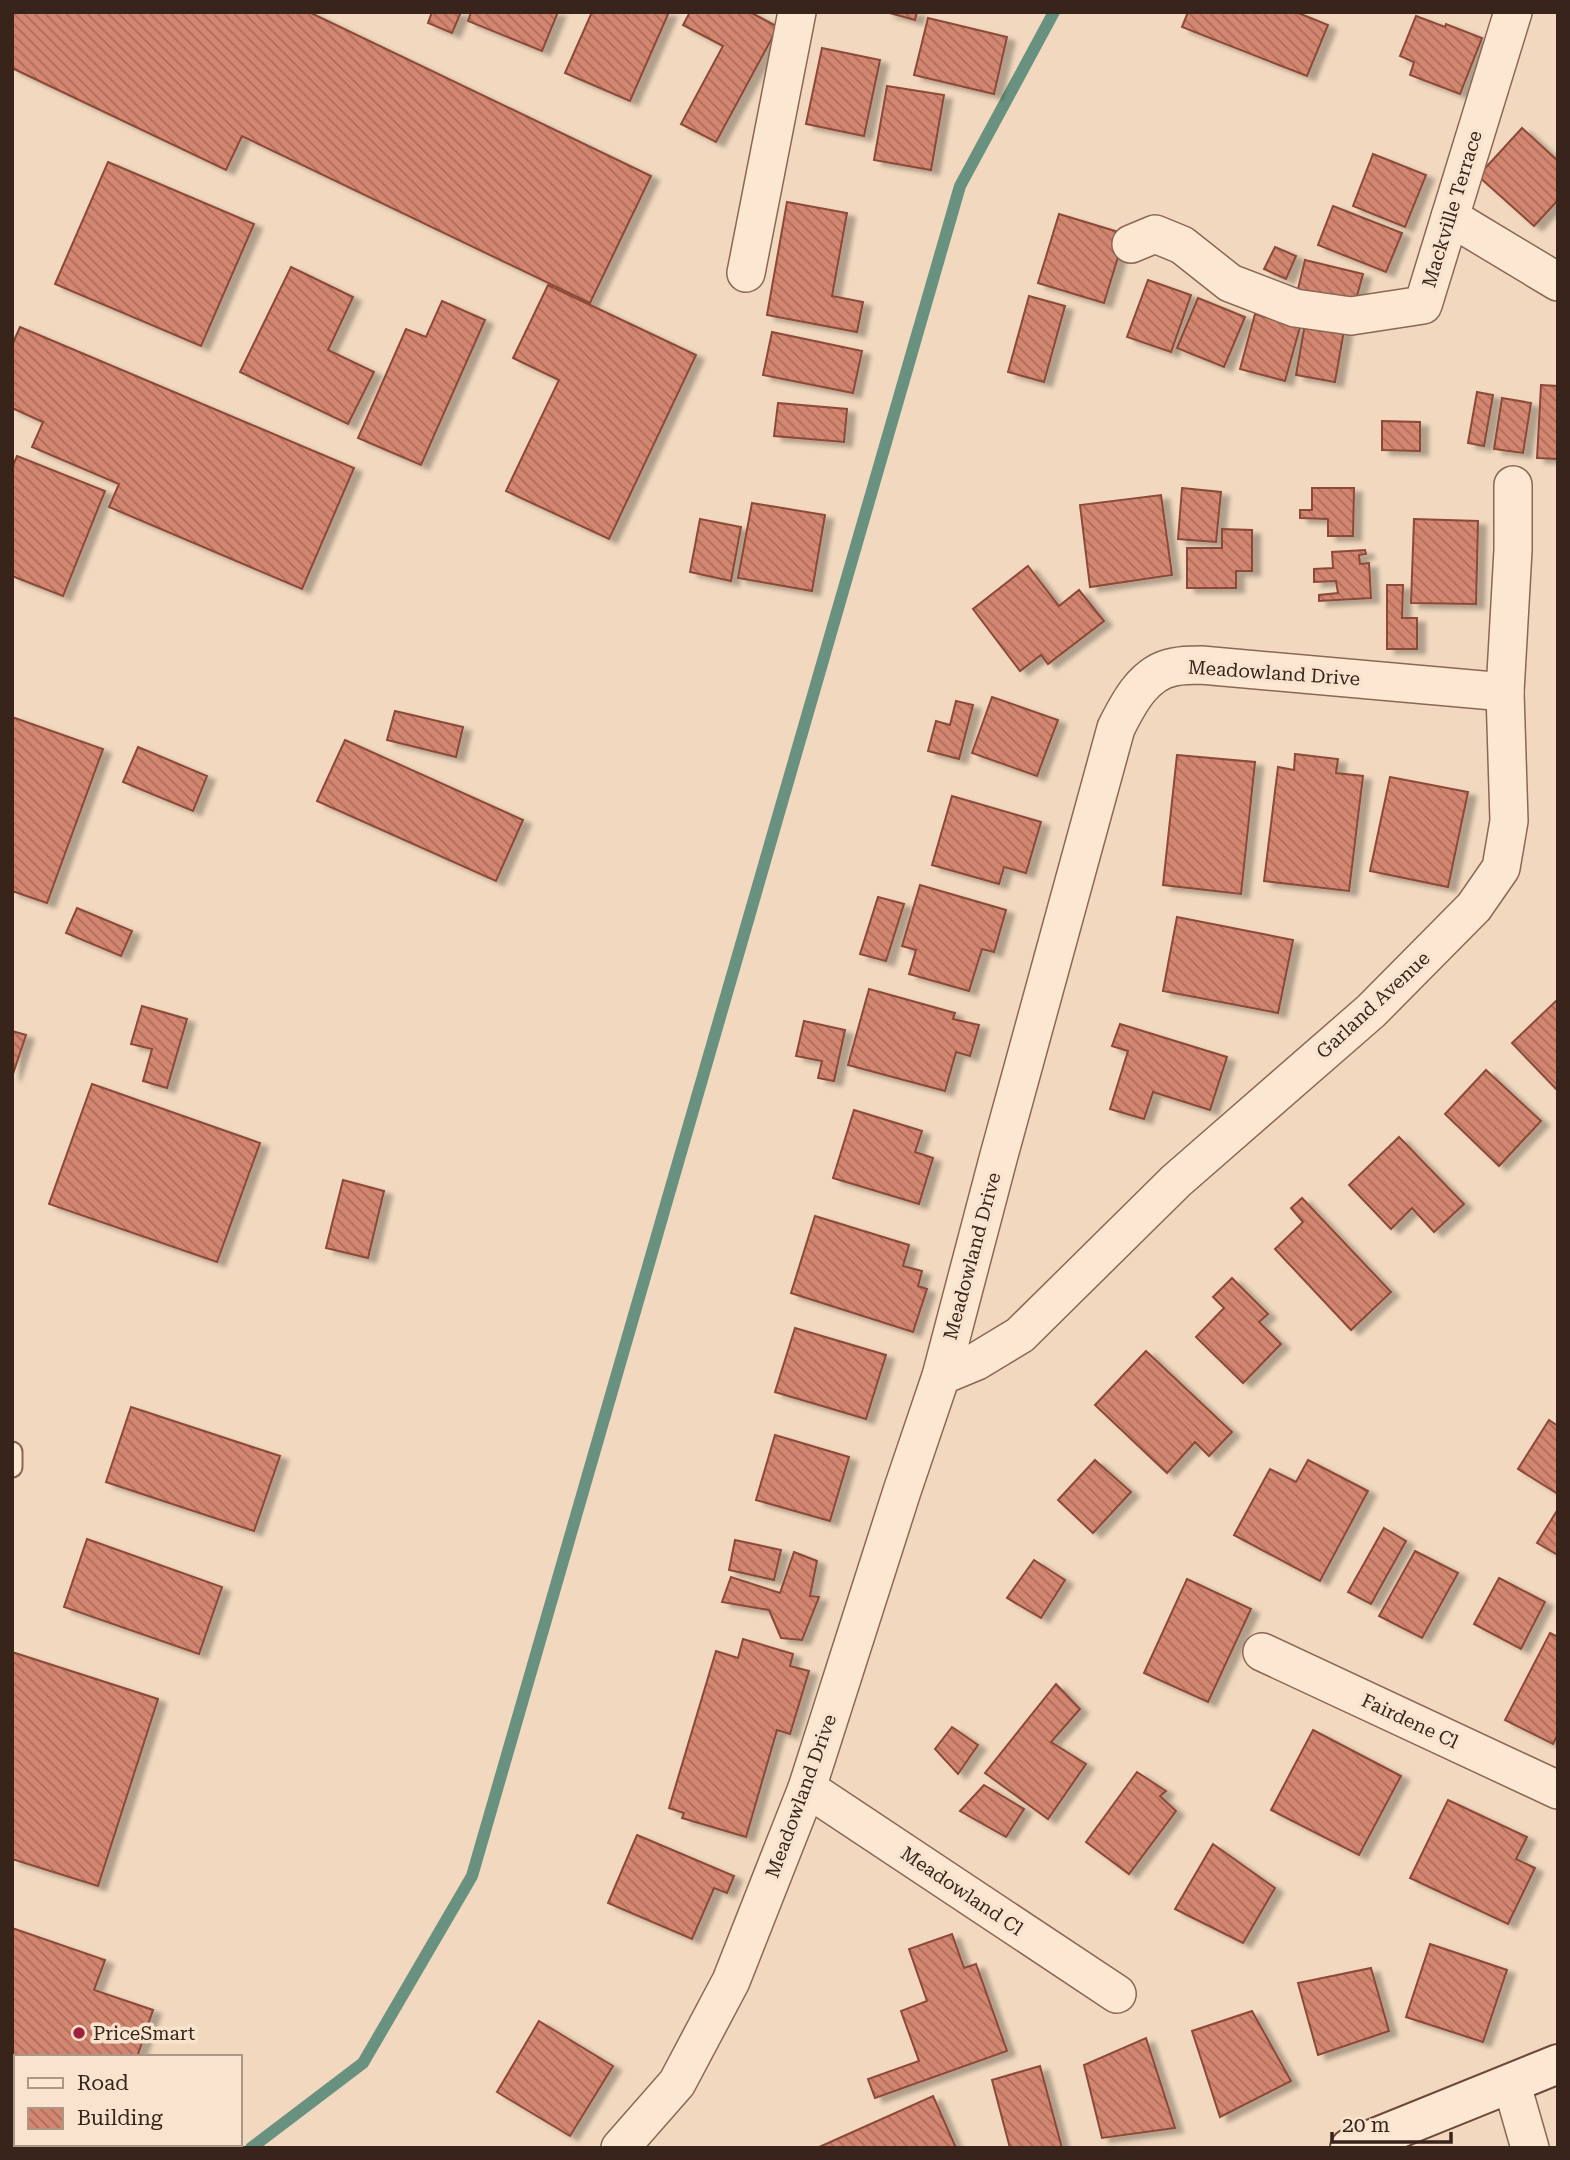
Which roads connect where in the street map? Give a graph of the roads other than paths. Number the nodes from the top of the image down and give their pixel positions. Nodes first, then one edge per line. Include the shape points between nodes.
1 (797, 12) edge
2 (1513, 12) edge
3 (1450, 217) junction
4 (1131, 244) dead end
5 (1553, 271) edge
6 (746, 273) dead end
7 (1513, 485) dead end
8 (1505, 692) junction
9 (941, 1376) junction
10 (12, 1451) edge
11 (12, 1467) edge
12 (1262, 1651) dead end
13 (807, 1788) junction
14 (1558, 1790) edge
15 (1117, 1994) dead end
16 (1558, 2064) edge
17 (1511, 2085) junction
18 (620, 2148) edge
19 (1350, 2148) edge
20 (1530, 2148) edge

1 - 6 street
2 - 3 street, Mackville Terrace
3 - 4 street, Mackville Terrace via 1423,305 1351,316 1295,308 1230,283 1182,245 1155,234
3 - 5 street
7 - 8 street, Garland Avenue
8 - 9 street, Garland Avenue via 1508,821 1501,868 1474,907 1371,1011 1177,1181 1020,1335
8 - 9 street, Meadowland Drive via 1201,665 1171,667 1145,682 1116,728
9 - 13 street, Meadowland Drive
10 - 11 lane
12 - 14 street, Fairdene Cl
13 - 15 street, Meadowland Cl
13 - 18 street, Meadowland Drive via 731,1981 677,2083
16 - 17 main road
17 - 19 main road
17 - 20 street

